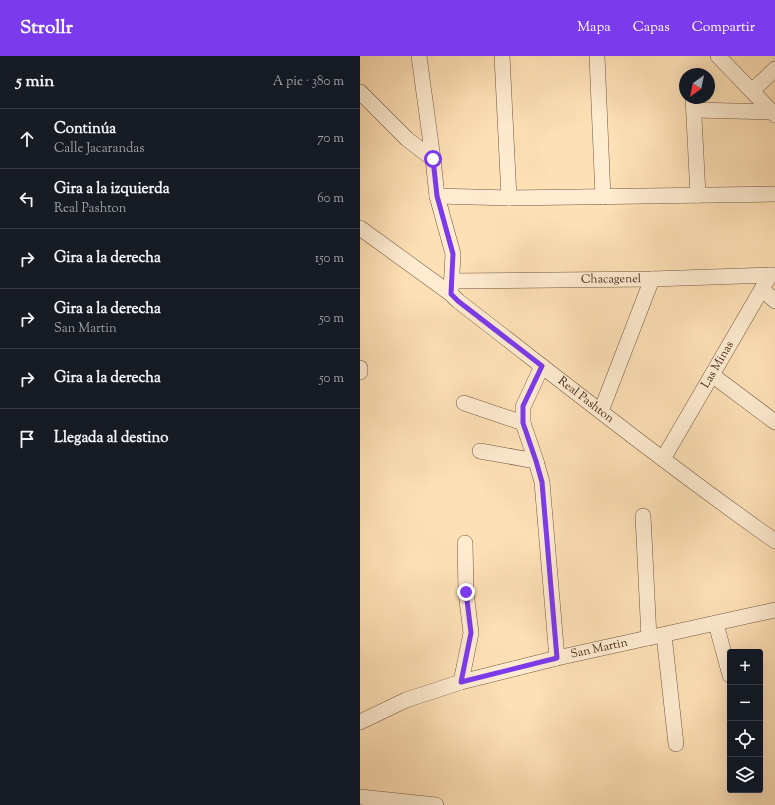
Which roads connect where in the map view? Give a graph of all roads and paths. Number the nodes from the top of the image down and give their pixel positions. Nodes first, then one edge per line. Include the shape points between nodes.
1 (419, 56) edge
2 (502, 56) edge
3 (597, 56) edge
4 (718, 56) edge
5 (775, 70) edge
6 (752, 91) junction
7 (360, 92) edge
8 (693, 104) edge
9 (773, 113) edge
10 (433, 159) junction
11 (775, 194) edge
12 (698, 195) junction
13 (437, 196) junction
14 (603, 197) junction
15 (508, 198) junction
16 (360, 228) edge
17 (773, 275) edge
18 (652, 279) junction
19 (452, 288) junction
20 (762, 289) junction
21 (775, 301) edge
22 (542, 366) junction
23 (360, 368) edge
24 (360, 372) edge
25 (712, 375) junction
26 (464, 403) dead end
27 (601, 411) junction
28 (775, 422) edge
29 (523, 423) junction
30 (480, 451) dead end
31 (663, 459) junction
32 (536, 461) junction
33 (644, 516) dead end
34 (775, 541) edge
35 (465, 543) dead end
36 (775, 610) edge
37 (716, 624) junction
38 (664, 635) junction
39 (649, 638) junction
40 (557, 658) junction
41 (727, 664) edge
42 (461, 682) junction
43 (360, 722) edge
44 (676, 744) dead end
45 (360, 797) edge
46 (436, 805) edge

1 - 10 street
2 - 15 street
3 - 14 street
4 - 6 street
5 - 6 street
6 - 9 street
7 - 10 street via 407,139
8 - 9 street
8 - 12 street
10 - 13 street
11 - 12 street
12 - 14 street
13 - 15 street
13 - 19 street via 453,254
14 - 15 street
16 - 19 street, Real Pashton
17 - 18 street, Chacagenel
17 - 20 street, Las Minas
18 - 19 street, Chacagenel
18 - 27 street
19 - 22 street, Real Pashton via 458,301
20 - 21 street
20 - 25 street, Las Minas
22 - 27 street, Real Pashton
22 - 29 street via 523,406
23 - 24 street
25 - 28 street
25 - 31 street, Las Minas
26 - 29 street
27 - 31 street, Real Pashton
29 - 32 street
30 - 32 street
31 - 34 street, Real Pashton
32 - 40 street via 542,482
33 - 39 street
35 - 42 street via 466,592 471,633
36 - 37 street, San Martin
37 - 38 street, San Martin
37 - 41 street
38 - 39 street, San Martin
38 - 44 street
39 - 40 street, San Martin
40 - 42 street, San Martin
42 - 43 street, San Martin via 406,700
45 - 46 street

